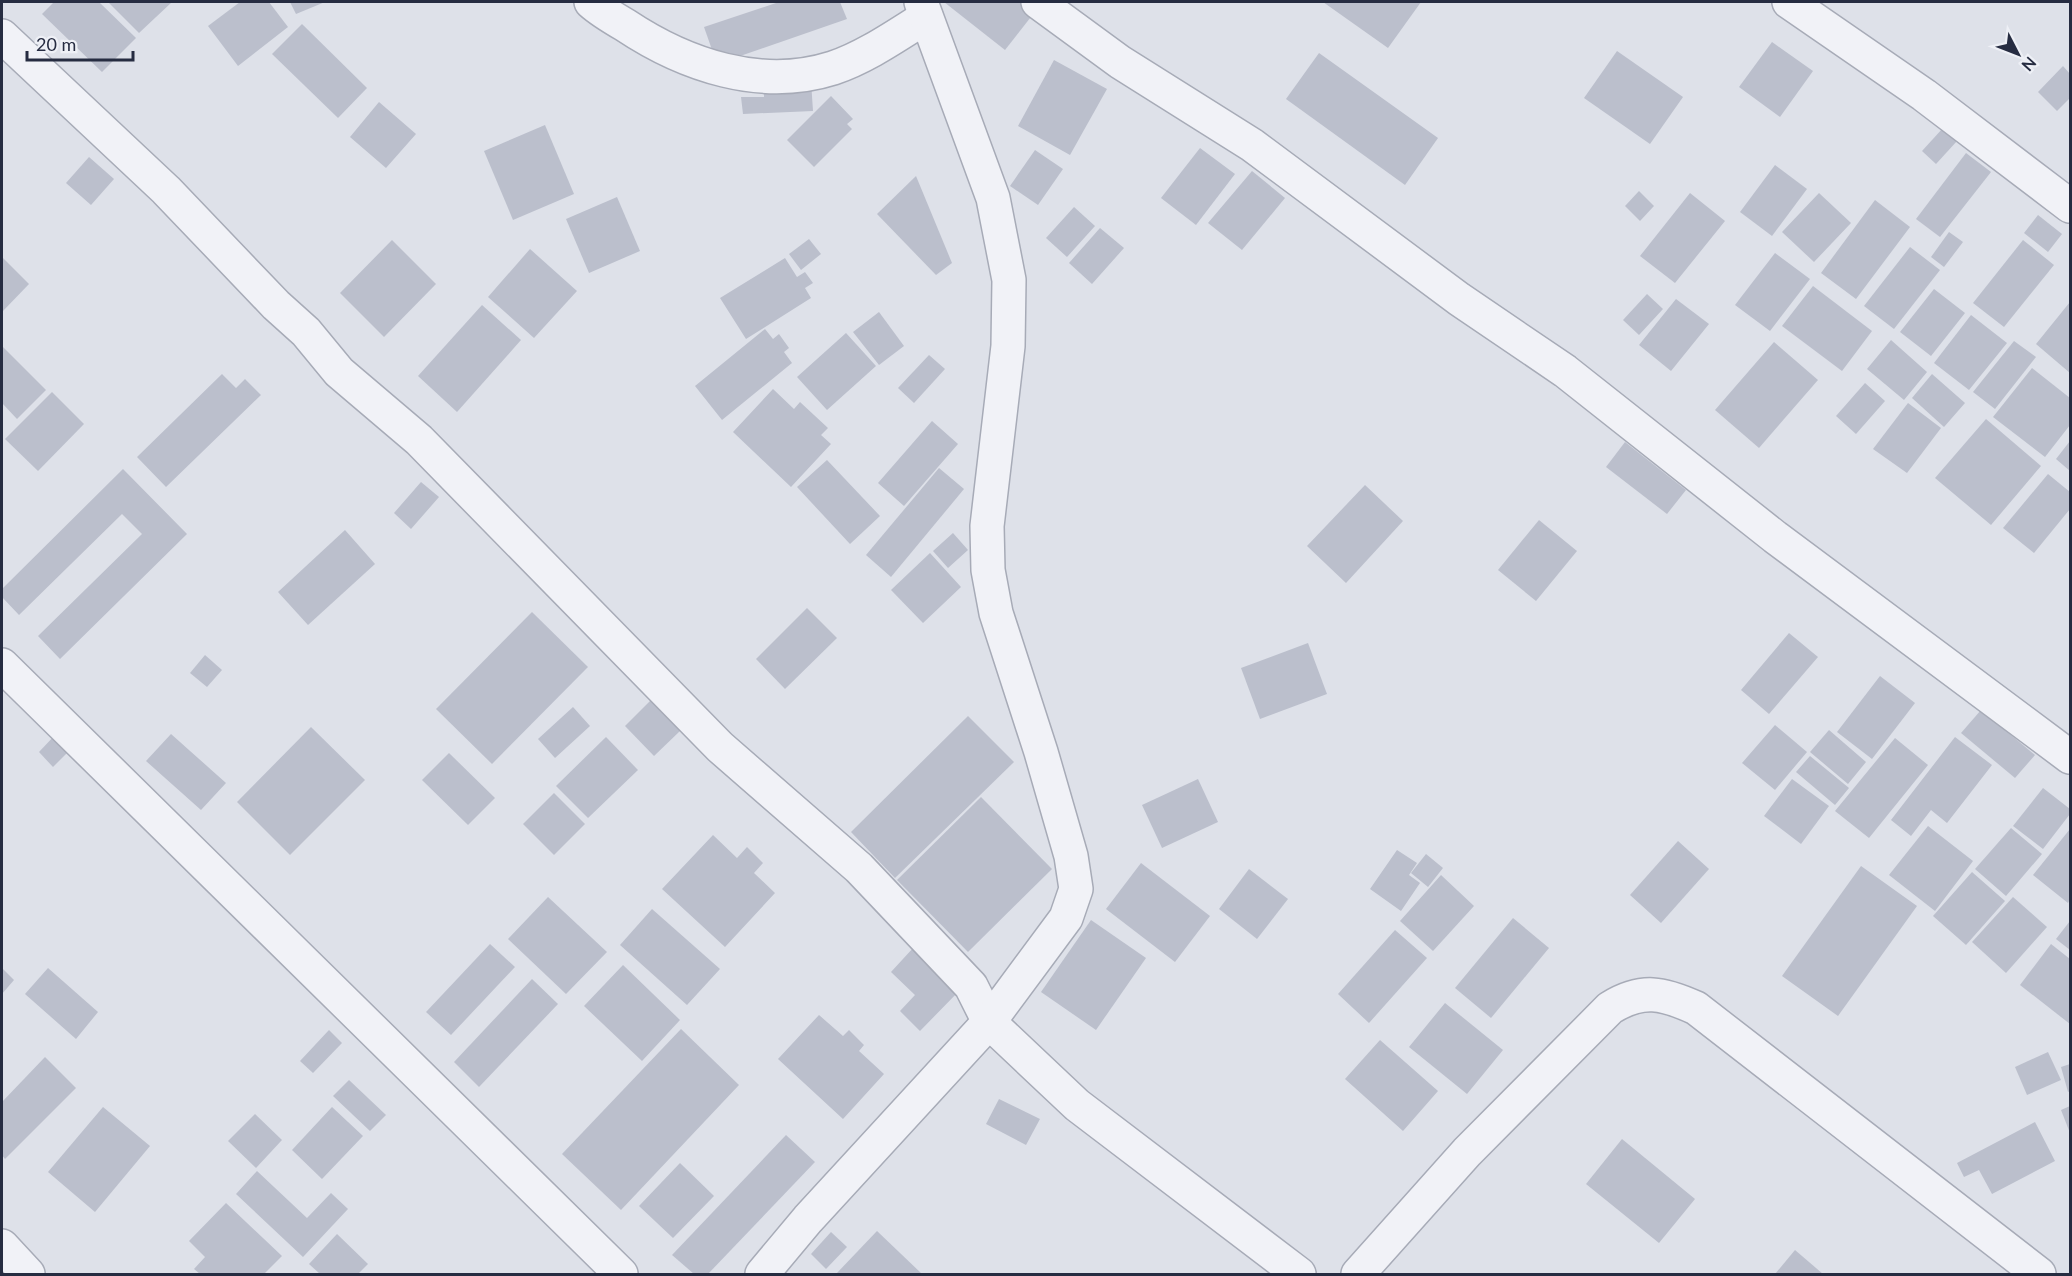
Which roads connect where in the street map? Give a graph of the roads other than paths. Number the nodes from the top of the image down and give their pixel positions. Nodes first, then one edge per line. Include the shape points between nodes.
1 (591, 2) edge
2 (1038, 2) edge
3 (1789, 2) edge
4 (923, 9) edge
5 (2, 36) edge
6 (2070, 206) edge
7 (2, 665) edge
8 (2070, 757) edge
9 (989, 1022) junction
10 (2, 1246) edge
11 (28, 1275) edge
12 (621, 1275) edge
13 (762, 1275) edge
14 (1299, 1275) edge
15 (1358, 1275) edge
16 (2039, 1275) edge

1 - 4 street via 650,42 694,62 734,74 782,76 833,68 878,46
2 - 8 street via 1120,62 1252,145 1459,299 1565,371 1775,537
3 - 6 street via 1924,95
4 - 9 street via 993,198 1009,280 1008,346 987,526 988,570 996,614 1041,752 1071,856 1076,889 1066,918
5 - 9 street via 166,190 306,332 339,372 419,440 720,747 859,868 970,986
7 - 12 street
9 - 13 street via 808,1219
9 - 14 street via 1077,1105
10 - 11 street
15 - 16 street via 1467,1152 1611,1008 1629,996 1651,994 1674,998 1696,1008

